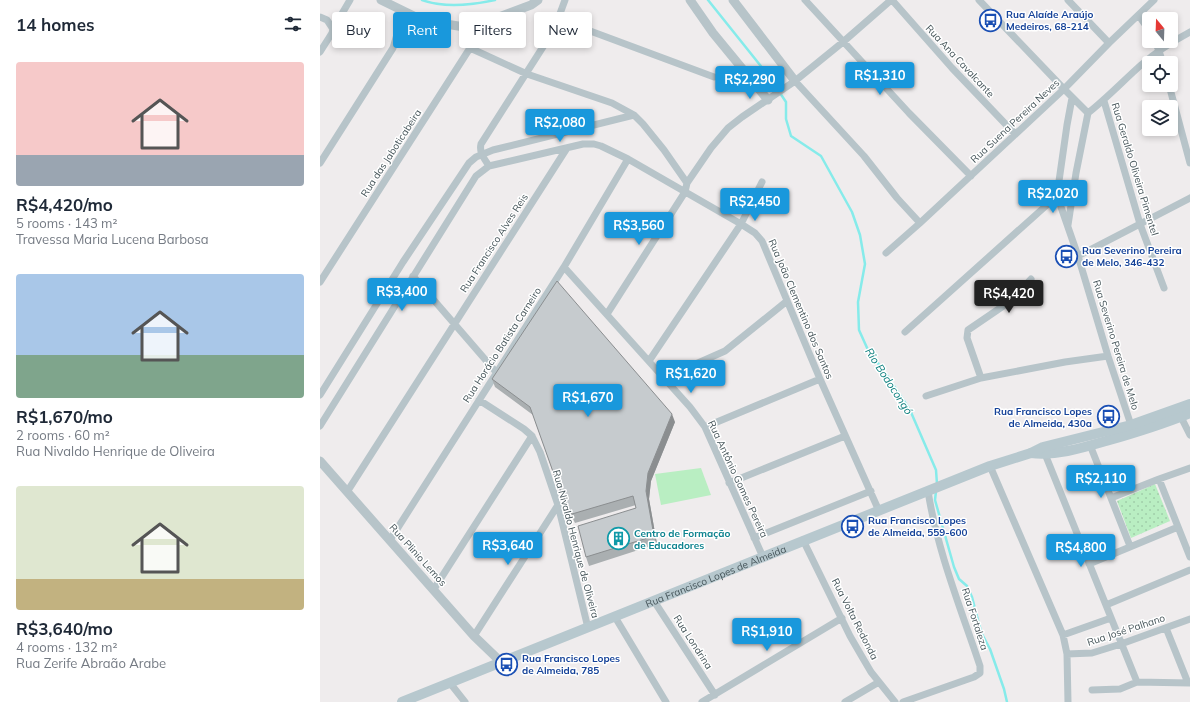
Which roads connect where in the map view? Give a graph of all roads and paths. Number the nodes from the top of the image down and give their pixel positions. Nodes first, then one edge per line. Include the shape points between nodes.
1 (350, 0) edge
2 (381, 0) edge
3 (538, 0) edge
4 (565, 0) edge
5 (690, 0) edge
6 (733, 0) edge
7 (805, 0) edge
8 (891, 0) edge
9 (979, 0) edge
10 (1068, 0) edge
11 (1153, 0) edge
12 (404, 11) junction
13 (343, 12) edge
14 (512, 12) edge
15 (561, 12) edge
16 (1139, 16) junction
17 (320, 17) edge
18 (1142, 20) edge
19 (459, 26) edge
20 (332, 28) edge
21 (592, 32) edge
22 (1190, 32) edge
23 (332, 34) edge
24 (843, 42) junction
25 (1109, 43) junction
26 (470, 48) joint
27 (543, 48) edge
28 (1158, 48) edge
29 (1159, 51) junction
30 (320, 52) edge
31 (1161, 56) edge
32 (527, 74) junction
33 (714, 77) dead end
34 (792, 84) junction
35 (1064, 89) junction
36 (1171, 92) edge
37 (1072, 98) junction
38 (770, 99) junction
39 (1104, 101) junction
40 (1088, 113) junction
41 (634, 115) junction
42 (1015, 134) junction
43 (567, 148) junction
44 (482, 154) junction
45 (628, 159) junction
46 (320, 163) edge
47 (1190, 163) edge
48 (489, 166) junction
49 (971, 176) junction
50 (762, 182) dead end
51 (687, 183) junction
52 (685, 192) junction
53 (1058, 195) junction
54 (1190, 198) edge
55 (920, 223) junction
56 (741, 224) junction
57 (1140, 224) junction
58 (1068, 226) junction
59 (886, 252) dead end
60 (1078, 256) junction
61 (564, 267) junction
62 (413, 276) junction
63 (1031, 279) dead end
64 (320, 282) edge
65 (1164, 288) dead end
66 (787, 301) junction
67 (607, 314) junction
68 (454, 324) junction
69 (905, 332) dead end
70 (1108, 356) junction
71 (649, 361) junction
72 (496, 372) junction
73 (664, 378) junction
74 (981, 378) junction
75 (820, 379) junction
76 (320, 395) edge
77 (926, 396) dead end
78 (479, 400) junction
79 (1190, 404) edge
80 (1183, 413) edge
81 (1131, 425) junction
82 (320, 426) edge
83 (705, 427) junction
84 (1190, 435) edge
85 (532, 436) junction
86 (845, 436) junction
87 (1090, 445) junction
88 (1044, 451) junction
89 (320, 461) edge
90 (990, 466) junction
91 (1190, 468) edge
92 (1160, 479) junction
93 (729, 483) junction
94 (932, 489) junction
95 (871, 491) junction
96 (347, 492) junction
97 (1111, 498) junction
98 (558, 506) junction
99 (880, 510) junction
100 (1178, 527) junction
101 (754, 538) junction
102 (390, 540) junction
103 (803, 540) junction
104 (1130, 546) junction
105 (763, 557) junction
106 (1190, 558) edge
107 (1089, 564) junction
108 (1190, 570) edge
109 (434, 589) junction
110 (654, 601) junction
111 (1106, 606) junction
112 (614, 617) junction
113 (842, 618) junction
114 (1111, 618) junction
115 (1190, 619) edge
116 (588, 628) junction
117 (1166, 628) junction
118 (1063, 635) junction
119 (474, 636) junction
120 (1121, 644) junction
121 (1067, 654) junction
122 (501, 662) junction
123 (878, 682) junction
124 (1137, 682) junction
125 (450, 683) junction
126 (1189, 683) edge
127 (1092, 690) dead end
128 (714, 695) junction
129 (402, 702) edge
130 (466, 702) edge
131 (666, 702) edge
132 (702, 702) edge
133 (845, 702) edge
134 (895, 702) edge
135 (903, 702) edge
136 (1068, 702) edge

1 - 13 street
2 - 12 street
3 - 14 street
4 - 15 street
5 - 38 street via 714,33
6 - 34 street
7 - 24 street
8 - 24 street
8 - 42 street, Rua Ana Cavalcante
9 - 35 street
10 - 25 street
11 - 16 street, Rua Suena Pereira Neves
12 - 19 street via 422,20
12 - 46 street via 393,48
16 - 18 street
16 - 25 street, Rua Suena Pereira Neves
17 - 20 street via 327,20
21 - 33 street
22 - 29 street
23 - 30 street
24 - 34 street
24 - 49 street
25 - 35 street, Rua Suena Pereira Neves
26 - 32 street
26 - 64 street, Rua das Jaboticabeira
27 - 32 street
28 - 29 street
29 - 31 street
29 - 39 street
32 - 41 street via 612,103
32 - 44 street via 484,137 480,149
34 - 38 street
34 - 55 street via 864,156
35 - 37 street
35 - 42 street, Rua Suena Pereira Neves
36 - 47 street
37 - 40 street
37 - 53 street, Rua Severino Pereira de Melo
38 - 51 street via 742,117 721,135
39 - 40 street
39 - 57 street, Rua Geraldo Oliveira Pimentel
40 - 58 street, Rua Severino Pereira de Melo
41 - 44 street
41 - 51 street via 664,150
42 - 49 street, Rua Suena Pereira Neves
43 - 45 street, Rua João Clementino dos Santos via 594,144
43 - 48 street, Rua João Clementino dos Santos
43 - 68 street, Rua Francisco Alves Reis
44 - 48 street
44 - 76 street via 469,163 403,262
45 - 52 street, Rua João Clementino dos Santos
45 - 61 street, Rua Horácio Batista Carneiro
48 - 62 street, Rua João Clementino dos Santos via 482,170 468,187
49 - 55 street, Rua Suena Pereira Neves
50 - 56 street
51 - 52 street
52 - 56 street, Rua João Clementino dos Santos
52 - 67 street
53 - 58 street, Rua Severino Pereira de Melo
53 - 69 street
54 - 57 street
55 - 59 street, Rua Suena Pereira Neves
56 - 66 street, Rua João Clementino dos Santos via 762,241
56 - 71 street
57 - 60 street
57 - 65 street, Rua Geraldo Oliveira Pimentel
58 - 60 street, Rua Severino Pereira de Melo
60 - 70 street, Rua Severino Pereira de Melo
61 - 67 street, Rua Antônio Gomes Pereira
61 - 72 street, Rua Horácio Batista Carneiro
62 - 68 street
62 - 82 street, Rua João Clementino dos Santos
63 - 74 street via 1001,308 967,333
66 - 73 street via 725,351
66 - 75 street, Rua João Clementino dos Santos
67 - 71 street, Rua Antônio Gomes Pereira
68 - 72 street
68 - 96 street, Rua Francisco Alves Reis
70 - 74 street
70 - 81 street, Rua Severino Pereira de Melo
71 - 73 street, Rua Antônio Gomes Pereira
72 - 78 street, Rua Horácio Batista Carneiro
73 - 83 street, Rua Antônio Gomes Pereira
74 - 77 street
75 - 83 street
75 - 86 street, Rua João Clementino dos Santos
78 - 85 street, Rua Nivaldo Henrique de Oliveira
78 - 102 street, Rua Horácio Batista Carneiro
79 - 80 main road, Rua Francisco Lopes de Almeida
80 - 81 main road, Rua Francisco Lopes de Almeida
80 - 84 street
80 - 87 main road, Rua Francisco Lopes de Almeida via 1135,432
81 - 88 main road, Rua Francisco Lopes de Almeida
83 - 93 street, Rua Antônio Gomes Pereira
85 - 98 street, Rua Nivaldo Henrique de Oliveira
85 - 109 street
86 - 93 street
86 - 95 street, Rua João Clementino dos Santos
87 - 88 main road, Rua Francisco Lopes de Almeida
87 - 97 street
88 - 90 main road, Rua Francisco Lopes de Almeida
88 - 107 street
89 - 96 street, Rua Plinio Lemos
90 - 94 main road, Rua Francisco Lopes de Almeida
90 - 118 street
91 - 92 street
92 - 97 street
92 - 100 street
93 - 101 street, Rua Antônio Gomes Pereira
94 - 99 main road, Rua Francisco Lopes de Almeida
94 - 135 street, Rua Fortaleza via 933,520 980,666 980,673
95 - 99 street, Rua João Clementino dos Santos
95 - 101 street
96 - 102 street, Rua Plinio Lemos
97 - 104 street
98 - 116 street, Rua Nivaldo Henrique de Oliveira
98 - 119 street
99 - 103 main road, Rua Francisco Lopes de Almeida
100 - 104 street
100 - 106 street
101 - 105 street, Rua Antônio Gomes Pereira
102 - 109 street, Rua Plinio Lemos
103 - 105 main road, Rua Francisco Lopes de Almeida
103 - 113 street, Rua Volta Redonda
104 - 107 street
105 - 110 main road, Rua Francisco Lopes de Almeida
107 - 111 street
108 - 111 street
109 - 119 street, Rua Plinio Lemos
110 - 112 main road, Rua Francisco Lopes de Almeida
110 - 128 street, Rua Londrina
111 - 114 street
112 - 116 main road, Rua Francisco Lopes de Almeida
112 - 131 street
113 - 123 street, Rua Volta Redonda
113 - 128 street
114 - 118 street
114 - 120 street
115 - 117 street, Rua José Palhano
116 - 122 main road, Rua Francisco Lopes de Almeida
117 - 120 street, Rua José Palhano
117 - 126 street
118 - 121 street
119 - 122 street, Rua Plinio Lemos
120 - 121 street, Rua José Palhano via 1092,653
120 - 124 street
121 - 136 street
122 - 125 main road, Rua Francisco Lopes de Almeida
123 - 133 street
123 - 134 street, Rua Volta Redonda
124 - 126 street
124 - 127 street via 1120,689
125 - 129 main road, Rua Francisco Lopes de Almeida
125 - 130 street
128 - 132 street

